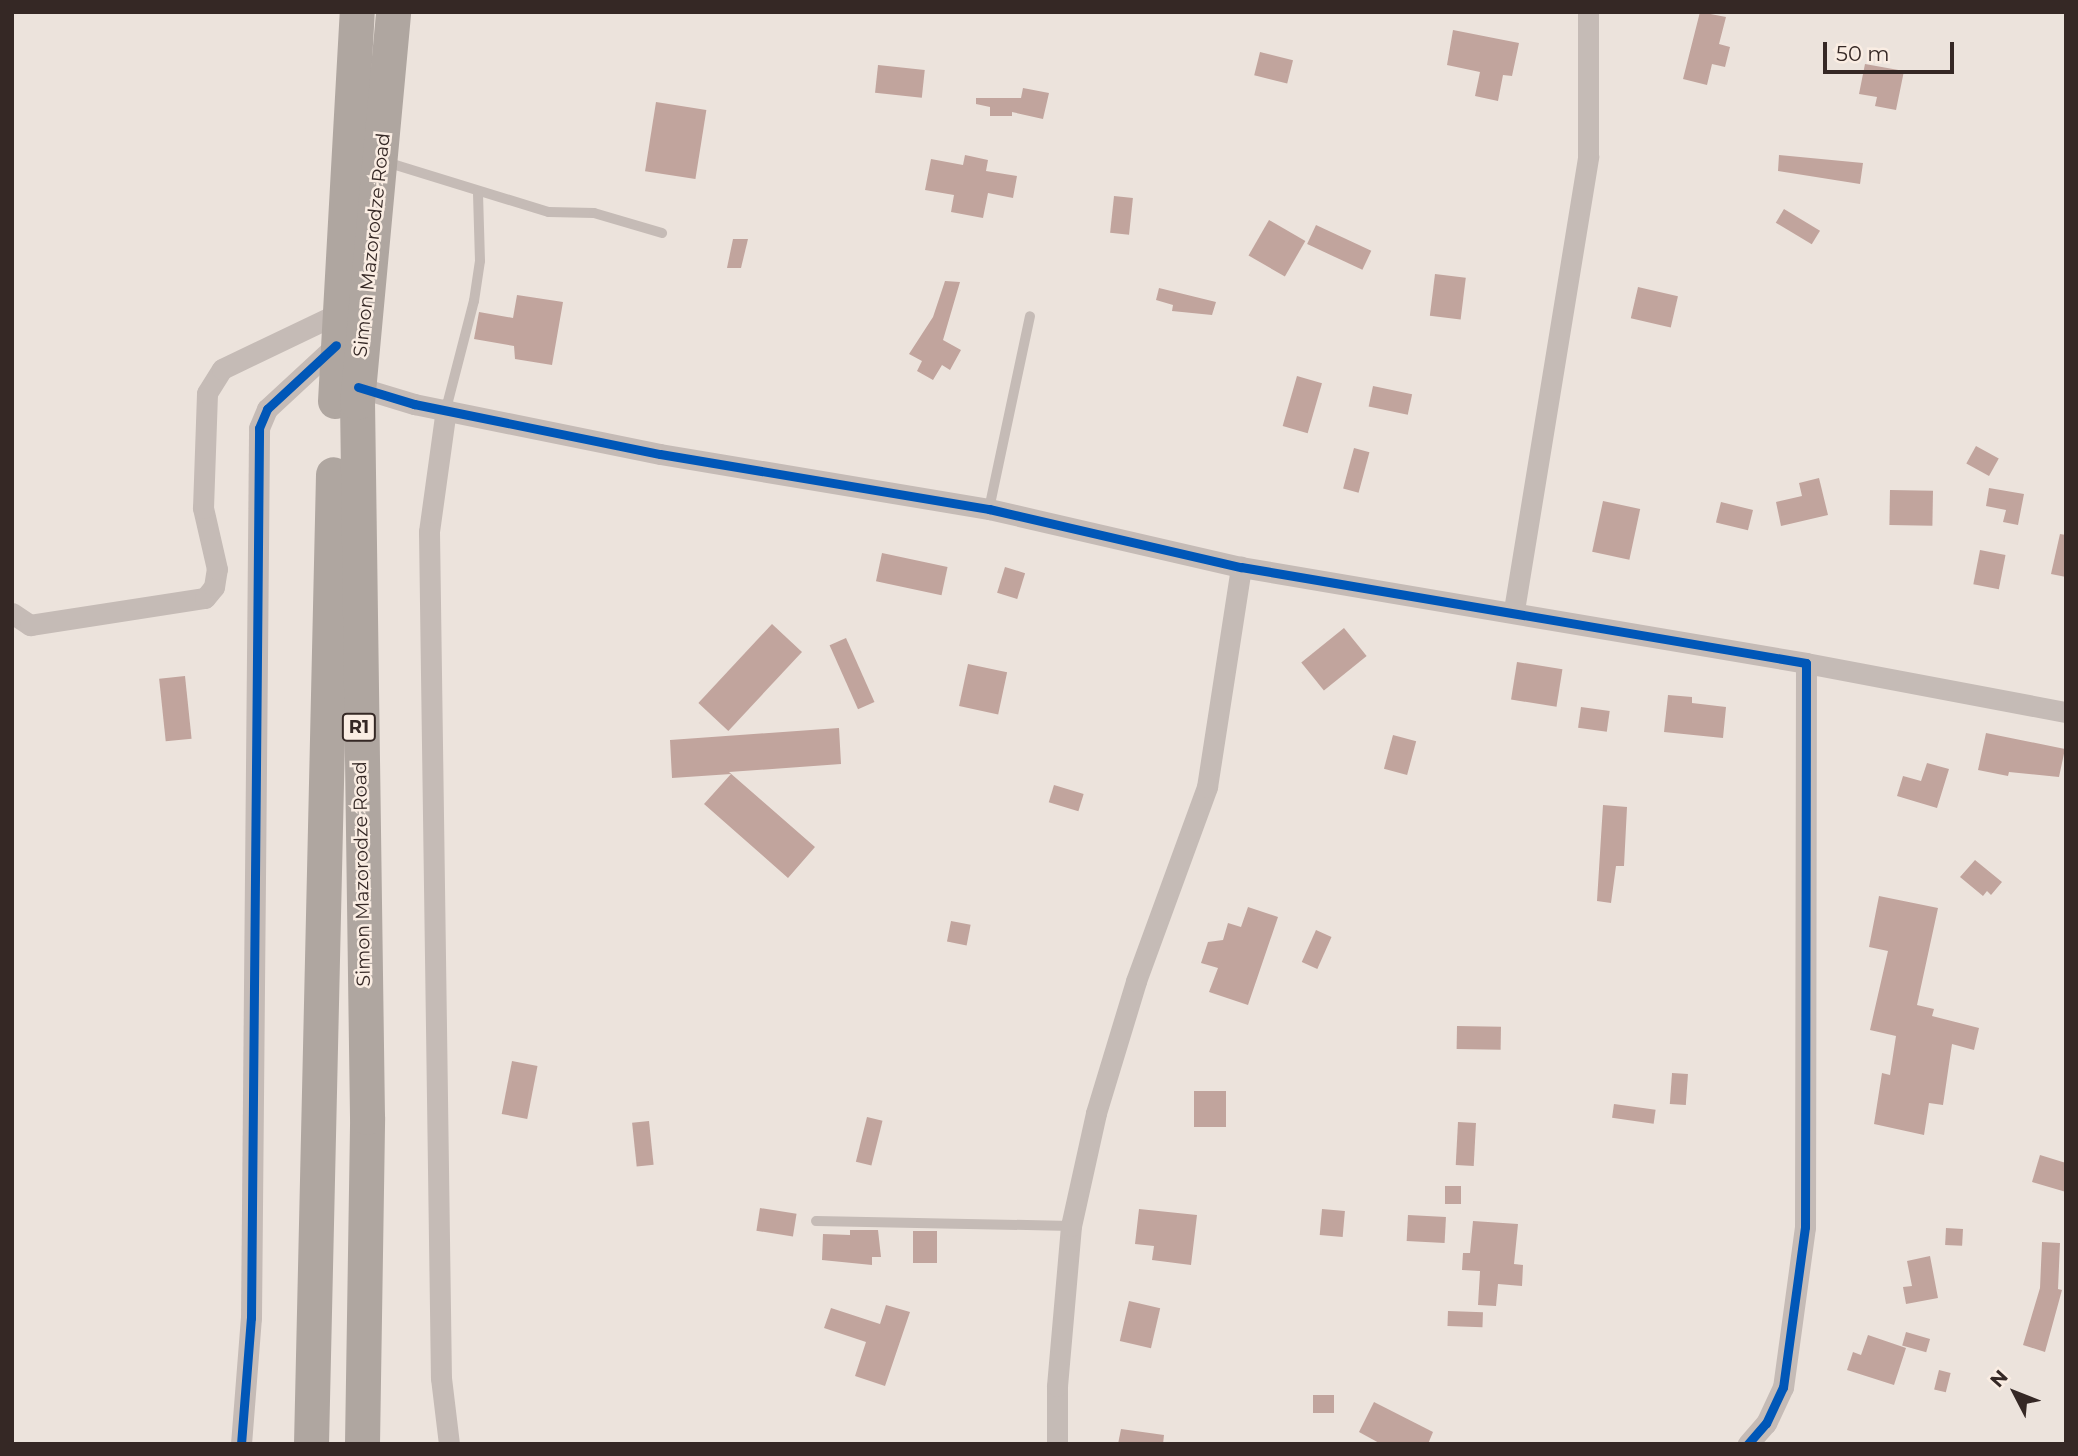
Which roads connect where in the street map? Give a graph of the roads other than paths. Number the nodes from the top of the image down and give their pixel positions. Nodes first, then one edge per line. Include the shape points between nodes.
1 (357, 12) edge
2 (393, 12) edge
3 (1588, 12) edge
4 (380, 160) junction
5 (478, 192) junction
6 (662, 233) dead end
7 (1030, 316) dead end
8 (337, 329) junction
9 (358, 387) junction
10 (446, 410) junction
11 (989, 509) junction
12 (1241, 567) junction
13 (1514, 610) junction
14 (12, 613) edge
15 (1806, 663) junction
16 (2066, 712) edge
17 (816, 1221) dead end
18 (1071, 1226) junction
19 (241, 1444) edge
20 (312, 1444) edge
21 (362, 1444) edge
22 (449, 1444) edge
23 (1057, 1444) edge
24 (1748, 1444) edge

1 - 8 highway, Simon Mazorodze Road / R1
2 - 4 highway, Simon Mazorodze Road / R1
3 - 13 street via 1588,156
4 - 5 lane
4 - 9 highway, Simon Mazorodze Road / R1
5 - 6 lane via 549,212 594,213
5 - 10 lane via 480,261
7 - 11 lane
8 - 14 street via 222,369 207,393 203,508 217,569 214,587 205,598 30,625
8 - 19 street via 267,409 258,428 251,1318
8 - 20 highway, Simon Mazorodze Road / R1
9 - 10 street
9 - 21 highway, Simon Mazorodze Road / R1 via 356,588 367,1117
10 - 11 street via 660,454
10 - 22 street via 429,532 440,1364
11 - 12 street
12 - 13 street
12 - 18 street via 1207,787 1136,981 1096,1113
13 - 15 street
15 - 16 street
15 - 24 street via 1805,1227 1783,1387 1766,1423
17 - 18 lane
18 - 23 street via 1057,1386

